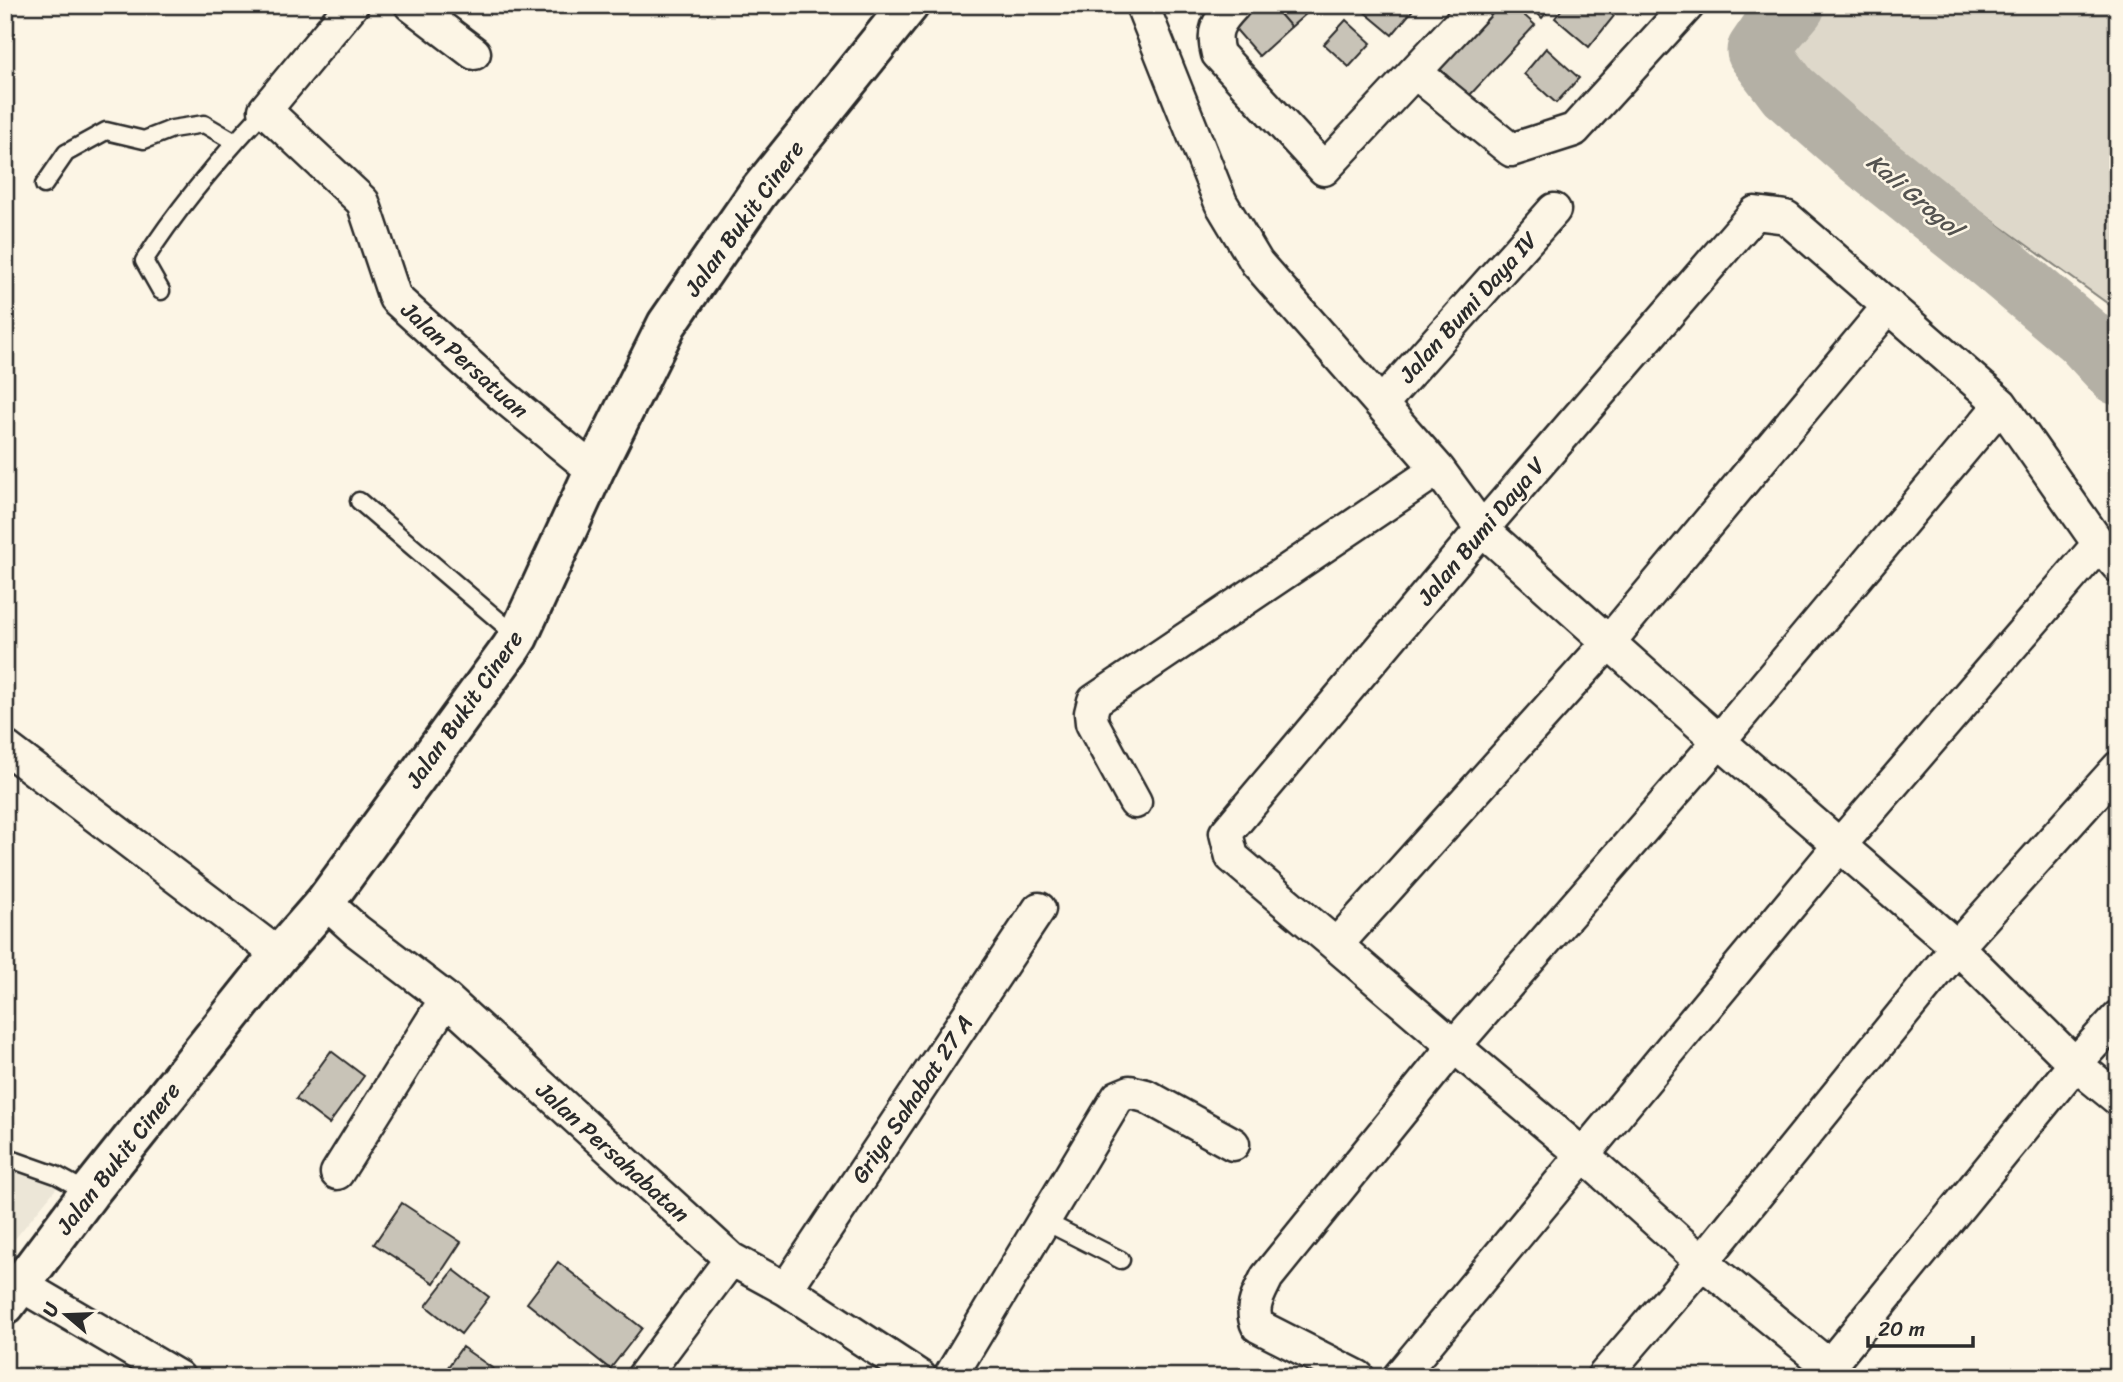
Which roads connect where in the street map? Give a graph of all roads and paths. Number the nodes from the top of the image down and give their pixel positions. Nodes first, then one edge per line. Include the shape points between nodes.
1 (352, 5) edge
2 (411, 5) edge
3 (909, 5) edge
4 (1142, 5) edge
5 (1234, 5) edge
6 (1478, 5) edge
7 (1688, 5) edge
8 (474, 53) dead end
9 (1416, 73) junction
10 (265, 110) junction
11 (235, 142) junction
12 (44, 185) dead end
13 (1554, 210) dead end
14 (161, 291) dead end
15 (1889, 306) junction
16 (1382, 403) junction
17 (2001, 404) junction
18 (1438, 469) junction
19 (594, 471) junction
20 (359, 501) dead end
21 (1482, 529) junction
22 (2108, 555) edge
23 (518, 637) junction
24 (1608, 643) junction
25 (1719, 741) junction
26 (5, 747) edge
27 (2118, 768) edge
28 (1135, 802) dead end
29 (1839, 846) junction
30 (325, 902) junction
31 (1038, 909) dead end
32 (1336, 945) junction
33 (1957, 947) junction
34 (279, 955) junction
35 (446, 999) junction
36 (2118, 1017) edge
37 (1454, 1046) junction
38 (2075, 1065) junction
39 (2118, 1099) edge
40 (1233, 1144) dead end
41 (1582, 1154) junction
42 (5, 1157) edge
43 (337, 1174) dead end
44 (89, 1193) junction
45 (1044, 1221) junction
46 (731, 1259) junction
47 (1121, 1260) dead end
48 (1702, 1262) junction
49 (786, 1289) junction
50 (13, 1295) edge
51 (1825, 1371) edge
52 (908, 1374) edge
53 (178, 1377) edge
54 (643, 1377) edge
55 (950, 1377) edge
56 (1358, 1377) edge
57 (1399, 1377) edge
58 (1603, 1377) edge

1 - 10 street
2 - 8 street
3 - 19 main road, Jalan Bukit Cinere via 757,194 667,324
4 - 16 street via 1221,203 1249,251
5 - 9 street via 1221,19 1214,38 1218,54 1324,169
6 - 9 street
7 - 9 street via 1574,130 1511,150
10 - 11 lane
10 - 19 street, Jalan Persatuan via 363,202 395,298
11 - 12 lane via 204,124 144,140 106,131 66,153
11 - 14 lane via 144,261
13 - 16 street, Jalan Bumi Daya IV
15 - 17 street
15 - 21 street, Jalan Bumi Daya V via 1786,217 1755,214
15 - 24 street
16 - 18 street
17 - 22 street
17 - 25 street
18 - 21 street
18 - 28 street via 1094,701 1092,723
19 - 23 main road, Jalan Bukit Cinere
20 - 23 lane
21 - 24 street
21 - 32 street, Jalan Bumi Daya V via 1226,832 1232,857
22 - 29 street
23 - 30 main road, Jalan Bukit Cinere
24 - 25 street
24 - 32 street
25 - 29 street
25 - 37 street
26 - 34 street
27 - 33 street
29 - 33 street
29 - 41 street
30 - 34 main road, Jalan Bukit Cinere
30 - 35 street, Jalan Persahabatan
31 - 49 street, Griya Sahabat 27 A
32 - 37 street
33 - 38 street
33 - 48 street
34 - 44 main road, Jalan Bukit Cinere
35 - 43 street
35 - 46 street, Jalan Persahabatan
36 - 38 street
37 - 41 street
37 - 56 street via 1267,1277 1255,1302 1253,1317 1258,1326
38 - 39 street
38 - 51 street
40 - 45 street via 1146,1096 1130,1092 1118,1097
41 - 48 street
41 - 57 street
42 - 44 lane via 56,1175
44 - 50 main road, Jalan Bukit Cinere
45 - 47 lane
45 - 55 street
46 - 49 street, Jalan Persahabatan
46 - 54 street
48 - 51 street
48 - 58 street
49 - 52 street, Jalan Persahabatan
50 - 53 street

